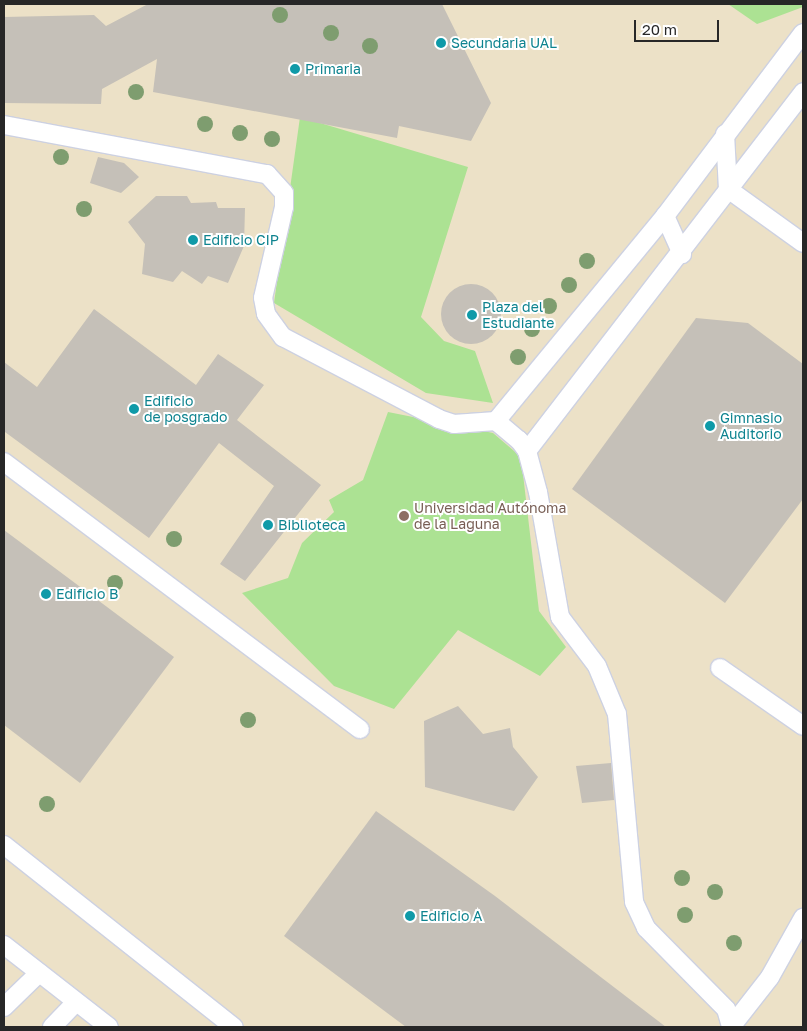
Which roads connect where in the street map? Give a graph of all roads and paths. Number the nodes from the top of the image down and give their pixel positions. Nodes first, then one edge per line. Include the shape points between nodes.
1 (803, 34) edge
2 (803, 92) edge
3 (4, 125) edge
4 (725, 134) junction
5 (728, 188) junction
6 (666, 216) junction
7 (803, 243) edge
8 (682, 254) junction
9 (496, 421) junction
10 (527, 451) junction
11 (4, 462) edge
12 (720, 668) dead end
13 (803, 726) edge
14 (360, 729) dead end
15 (4, 845) edge
16 (803, 918) edge
17 (4, 945) edge
18 (39, 973) junction
19 (75, 1003) junction
20 (4, 1007) edge
21 (101, 1025) edge
22 (52, 1027) edge
23 (234, 1027) edge
24 (731, 1027) edge

1 - 4 lane
2 - 5 lane
3 - 9 lane via 267,174 284,193 284,207 263,298 266,314 282,337 439,419 454,424
4 - 5 lane
4 - 6 lane
5 - 7 lane
5 - 8 lane
6 - 8 lane
6 - 9 lane
8 - 10 lane
9 - 10 lane
10 - 24 lane via 560,617 597,666 617,714 634,902 646,928 726,1009
11 - 14 lane
12 - 13 lane
15 - 23 lane
16 - 24 lane via 770,977
17 - 18 lane
18 - 19 lane
18 - 20 lane
19 - 21 lane
19 - 22 lane

